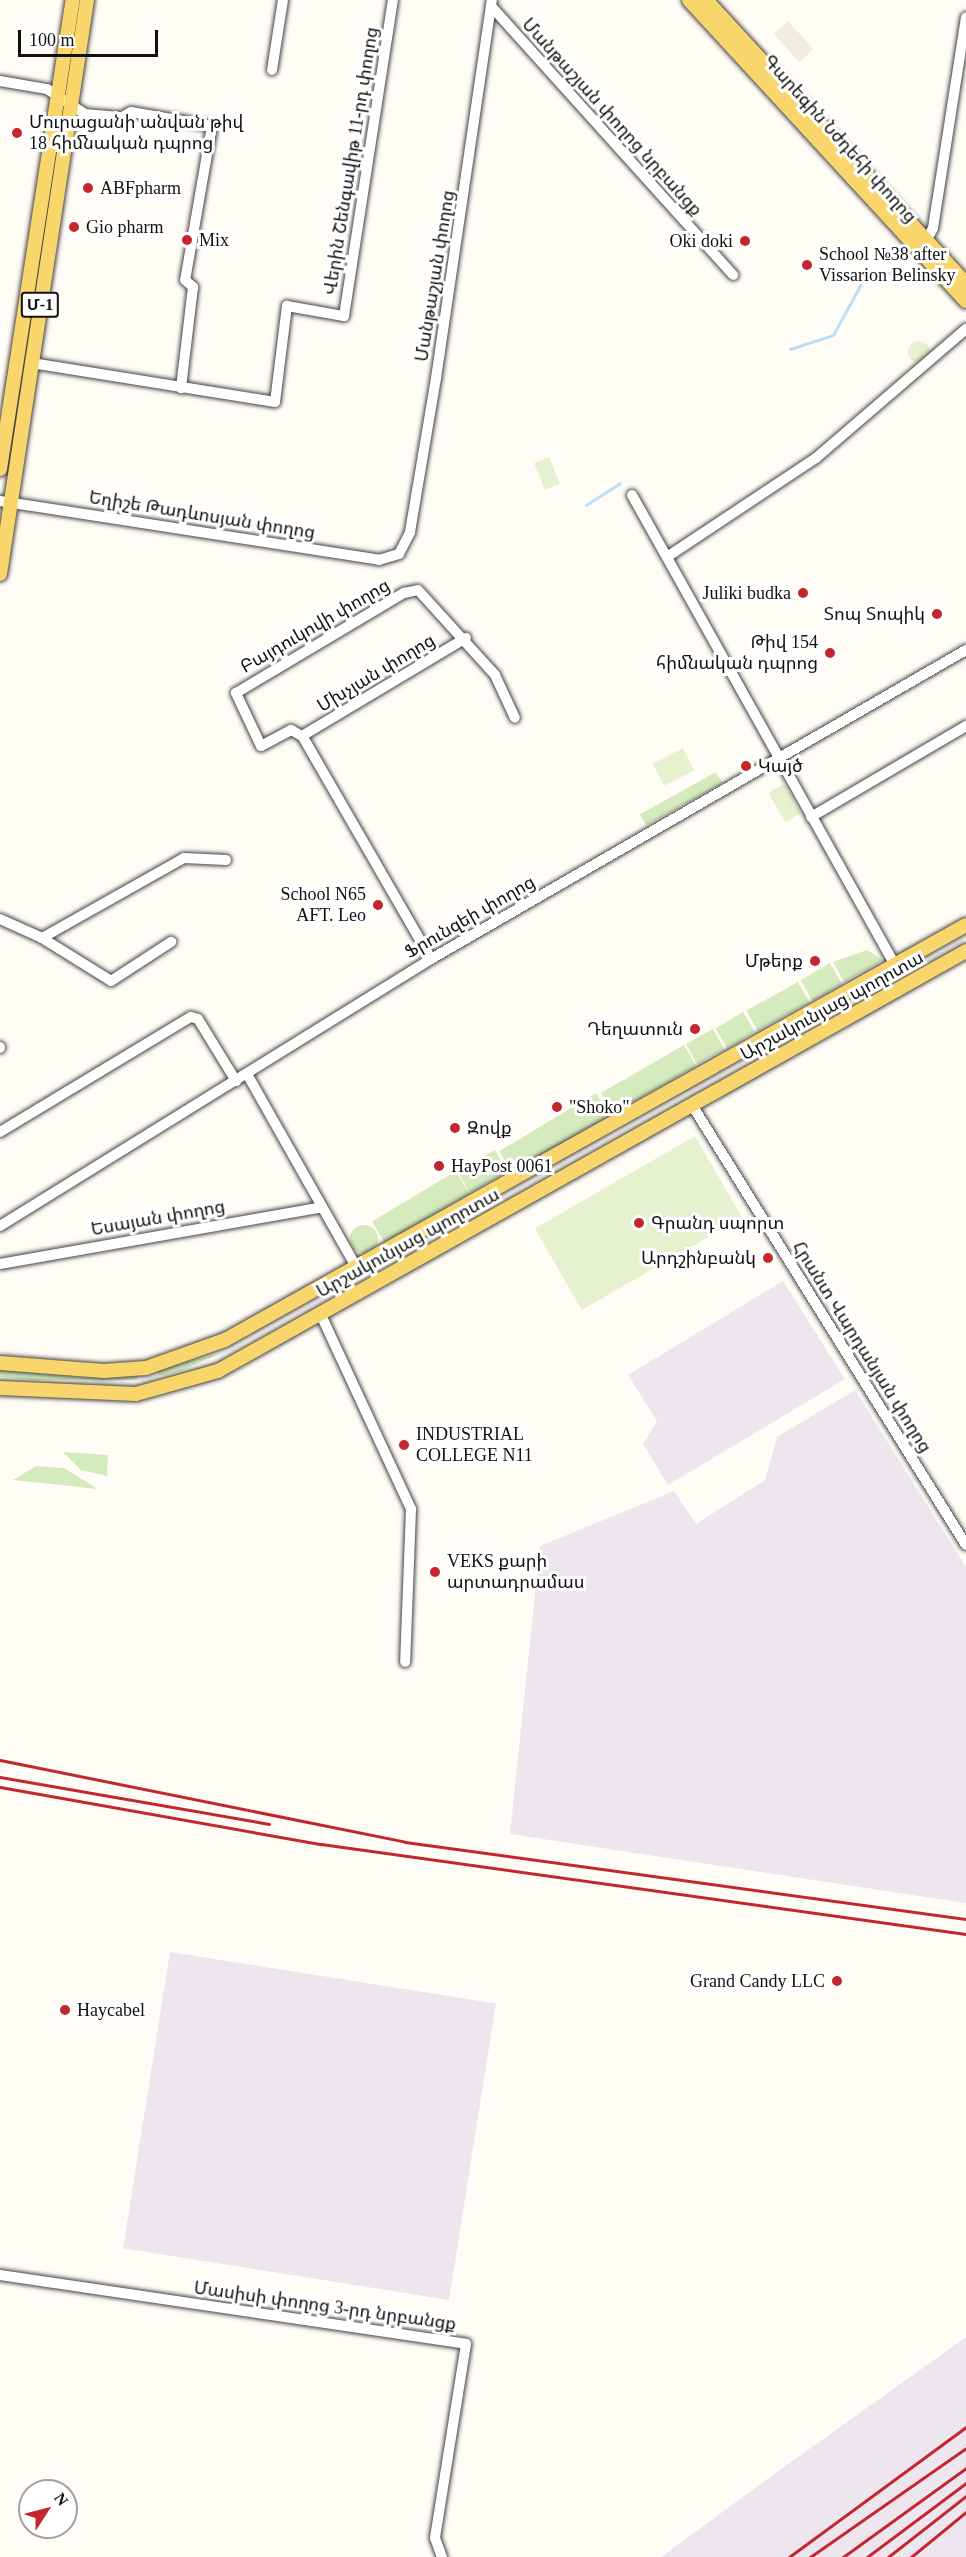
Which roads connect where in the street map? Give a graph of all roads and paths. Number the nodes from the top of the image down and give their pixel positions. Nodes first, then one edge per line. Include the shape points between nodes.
1 (73, 0) edge
2 (87, 0) edge
3 (283, 0) edge
4 (393, 0) edge
5 (689, 0) edge
6 (706, 0) edge
7 (492, 3) edge
8 (966, 18) edge
9 (272, 70) dead end
10 (0, 81) edge
11 (57, 96) junction
12 (70, 107) junction
13 (923, 247) junction
14 (733, 275) dead end
15 (966, 284) edge
16 (966, 301) edge
17 (966, 329) edge
18 (32, 363) junction
19 (181, 388) junction
20 (0, 470) edge
21 (632, 495) dead end
22 (5, 502) edge
23 (399, 554) joint
24 (667, 557) junction
25 (0, 574) edge
26 (466, 638) junction
27 (966, 650) edge
28 (515, 718) dead end
29 (966, 726) edge
30 (302, 736) junction
31 (778, 757) junction
32 (812, 817) junction
33 (226, 860) dead end
34 (0, 919) edge
35 (966, 926) edge
36 (42, 938) junction
37 (171, 942) dead end
38 (966, 951) edge
39 (431, 959) junction
40 (895, 965) junction
41 (247, 1074) junction
42 (236, 1081) junction
43 (680, 1085) junction
44 (692, 1105) junction
45 (0, 1132) edge
46 (322, 1207) junction
47 (0, 1226) edge
48 (0, 1264) edge
49 (356, 1266) junction
50 (309, 1293) junction
51 (320, 1313) junction
52 (0, 1363) edge
53 (146, 1368) junction
54 (0, 1388) edge
55 (148, 1392) junction
56 (966, 1545) edge
57 (405, 1662) dead end
58 (0, 2275) edge
59 (442, 2557) edge

1 - 11 main road, Մ-1
2 - 12 main road, Մ-1
3 - 9 street
4 - 19 street, Վերին Շենգավիթ 11-րդ փողոց via 344,316 287,306 275,402
5 - 13 main road, Գարեգին Նժդեհի փողոց
6 - 13 main road, Գարեգին Նժդեհի փողոց
7 - 14 street, Մանթաշյան փողոց նրբանցք
7 - 23 street, Մանթաշյան փողոց via 436,378 410,532
8 - 13 street
10 - 11 street via 39,87
11 - 12 street
11 - 20 main road, Մ-1
12 - 18 main road, Մ-1
12 - 19 street via 85,114 122,117 132,112 212,126 185,280 194,287
13 - 15 main road, Գարեգին Նժդեհի փողոց
13 - 16 main road, Գարեգին Նժդեհի փողոց
17 - 24 street via 816,458
18 - 19 street
18 - 22 main road, Մ-1
21 - 24 street
22 - 23 street, Եղիշե Թադևոսյան փողոց via 378,560
22 - 25 main road, Մ-1
24 - 31 street
26 - 28 street, Բայդուկովի փողոց via 495,675
26 - 30 street, Մխչյան փողոց
26 - 30 street, Բայդուկովի փողոց via 418,590 404,593 237,691 261,746 291,730
27 - 31 street, Ֆրունզեի փողոց
29 - 32 street
30 - 39 street
31 - 32 street
31 - 39 street, Ֆրունզեի փողոց
32 - 40 street
33 - 36 street via 184,858
34 - 36 street
35 - 40 main road, Արշակունյաց պողոտա
36 - 37 street via 111,981
38 - 44 main road, Արշակունյաց պողոտա
39 - 41 street, Ֆրունզեի փողոց
40 - 43 main road, Արշակունյաց պողոտա
41 - 42 street, Ֆրունզեի փողոց
41 - 46 street
42 - 45 street via 198,1019 191,1017
42 - 47 street, Ֆրունզեի փողոց
43 - 44 main road
43 - 49 main road, Արշակունյաց պողոտա
44 - 51 main road, Արշակունյաց պողոտա
44 - 56 street, Հրանտ Վարդանյան փողոց
46 - 48 street, Եսայան փողոց
46 - 49 street
49 - 50 main road, Արշակունյաց պողոտա
50 - 51 main road
50 - 53 main road, Արշակունյաց պողոտա via 225,1340
51 - 55 main road, Արշակունյաց պողոտա via 218,1371
51 - 57 street via 411,1509
52 - 53 main road, Արշակունյաց պողոտա via 105,1371
53 - 55 main road via 154,1382
54 - 55 main road, Արշակունյաց պողոտա via 110,1396
58 - 59 street, Մասիսի փողոց 3-րդ նրբանցք via 466,2344 435,2538

